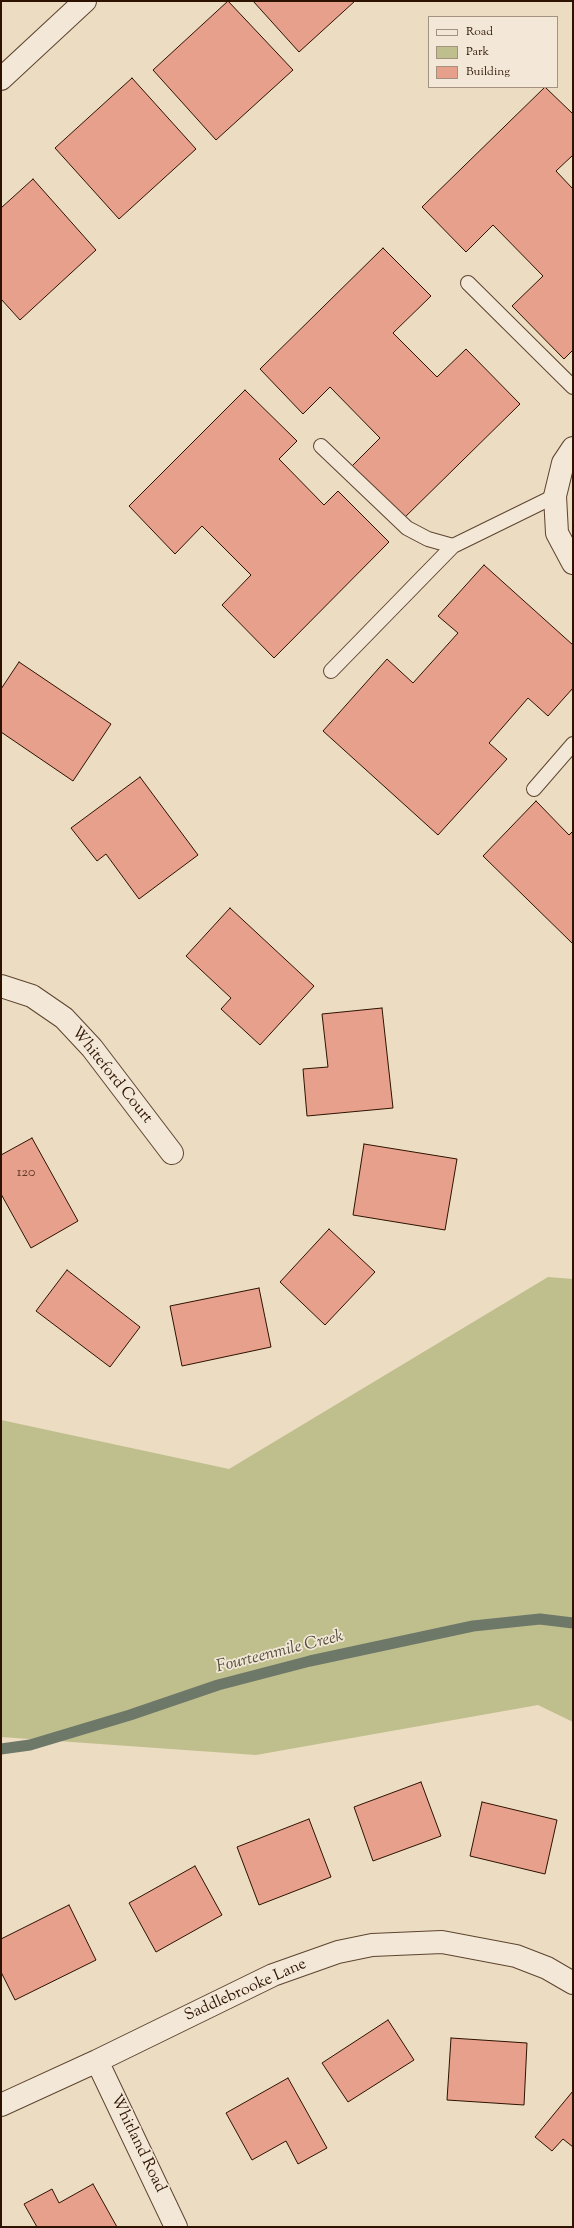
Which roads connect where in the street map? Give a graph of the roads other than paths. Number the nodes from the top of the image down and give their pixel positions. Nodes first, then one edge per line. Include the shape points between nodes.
1 (85, 1) edge
2 (1, 80) edge
3 (468, 283) dead end
4 (573, 387) edge
5 (321, 446) dead end
6 (573, 448) edge
7 (555, 496) junction
8 (453, 546) junction
9 (573, 564) edge
10 (331, 671) dead end
11 (573, 744) edge
12 (534, 788) dead end
13 (1, 986) edge
14 (172, 1153) dead end
15 (573, 1983) edge
16 (97, 2061) junction
17 (1, 2106) edge
18 (176, 2227) edge

1 - 2 street
3 - 4 lane
5 - 8 lane via 407,528 428,539
6 - 7 street via 563,463
7 - 8 lane
7 - 9 street via 557,533
8 - 10 lane
11 - 12 lane
13 - 14 street, Whiteford Court via 32,996 64,1018 92,1048
15 - 16 street, Saddlebrooke Lane via 547,1968 516,1956 442,1942 372,1945 338,1952 273,1975
16 - 17 street, Saddlebrooke Lane
16 - 18 street, Whitland Road

